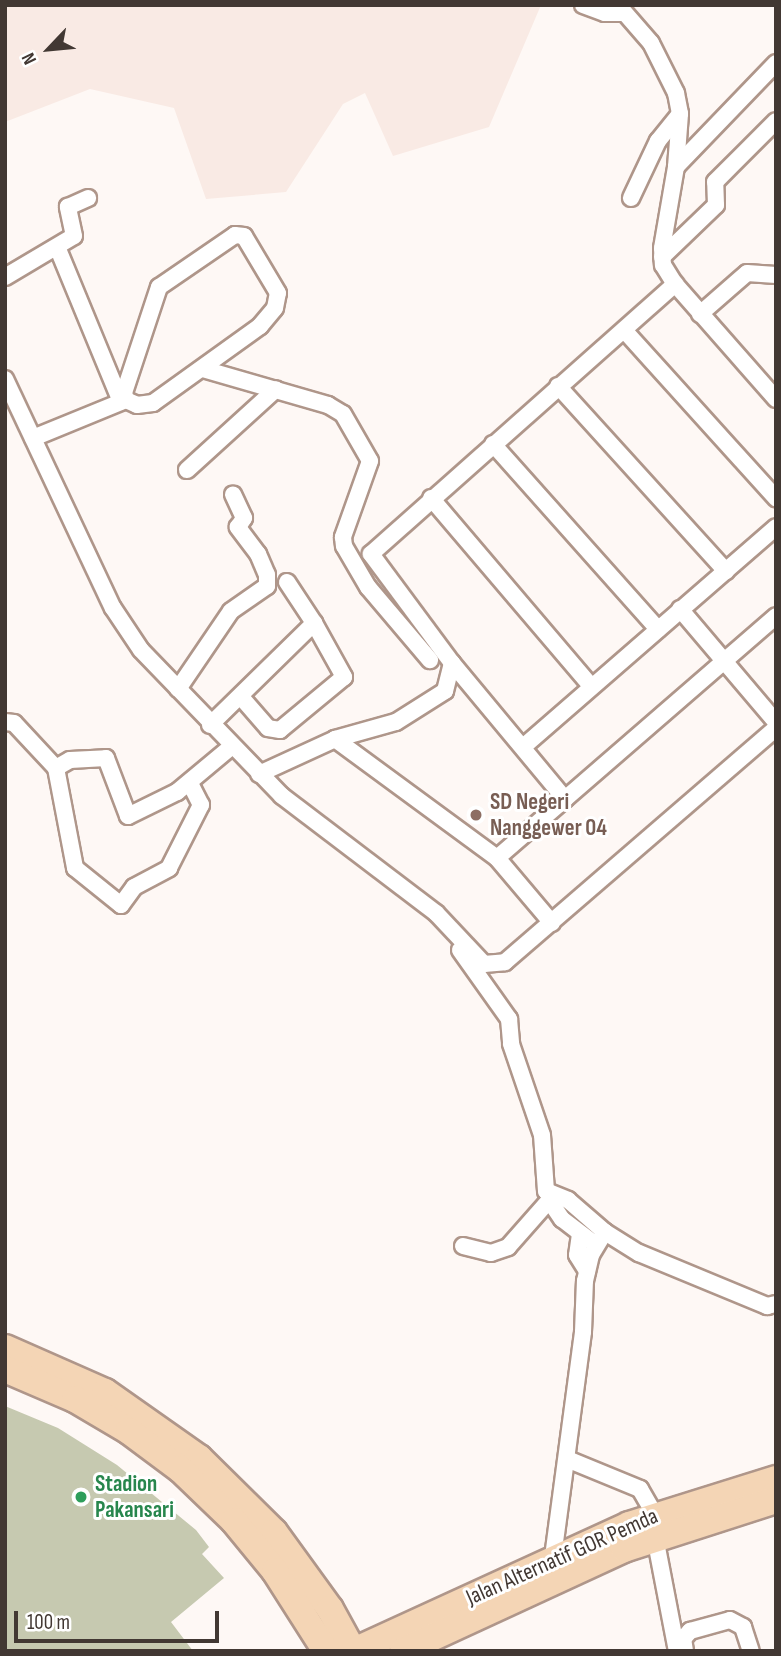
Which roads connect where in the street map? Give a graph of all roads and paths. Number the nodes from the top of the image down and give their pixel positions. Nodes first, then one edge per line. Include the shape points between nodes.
1 (583, 5) edge
2 (620, 9) edge
3 (776, 63) edge
4 (680, 114) junction
5 (776, 121) edge
6 (676, 167) junction
7 (88, 198) dead end
8 (631, 198) dead end
9 (58, 249) junction
10 (662, 257) junction
11 (5, 276) edge
12 (774, 278) edge
13 (675, 284) junction
14 (700, 314) junction
15 (624, 330) junction
16 (202, 369) junction
17 (5, 379) edge
18 (558, 386) junction
19 (276, 389) junction
20 (776, 400) edge
21 (123, 401) junction
22 (33, 438) junction
23 (493, 444) junction
24 (187, 470) dead end
25 (233, 494) dead end
26 (431, 498) junction
27 (776, 498) edge
28 (776, 527) edge
29 (726, 571) junction
30 (287, 582) dead end
31 (680, 609) junction
32 (776, 616) edge
33 (314, 623) junction
34 (658, 629) junction
35 (430, 660) dead end
36 (723, 661) junction
37 (452, 663) junction
38 (591, 685) junction
39 (178, 688) junction
40 (445, 691) junction
41 (478, 692) junction
42 (241, 697) junction
43 (5, 722) edge
44 (210, 724) junction
45 (774, 732) edge
46 (335, 739) junction
47 (231, 747) junction
48 (523, 747) junction
49 (56, 768) junction
50 (259, 774) junction
51 (190, 783) junction
52 (565, 799) junction
53 (497, 858) junction
54 (552, 923) junction
55 (457, 934) junction
56 (549, 1195) junction
57 (580, 1234) junction
58 (601, 1239) junction
59 (463, 1246) dead end
60 (587, 1270) junction
61 (776, 1304) edge
62 (5, 1348) edge
63 (5, 1368) edge
64 (567, 1459) junction
65 (776, 1479) edge
66 (776, 1500) edge
67 (655, 1526) junction
68 (554, 1557) junction
69 (326, 1651) edge
70 (354, 1651) edge
71 (403, 1651) edge
72 (677, 1651) edge
73 (685, 1651) edge
74 (751, 1651) edge

1 - 2 street via 605,13
2 - 4 street via 651,43 676,93
3 - 6 street
4 - 6 street
4 - 8 street via 657,141
5 - 10 street via 715,182 716,205
6 - 10 street
7 - 9 street via 68,207 75,235
9 - 11 street
9 - 21 street
10 - 13 street
12 - 14 street via 747,273
13 - 14 street
13 - 15 street
14 - 20 street
15 - 18 street
15 - 27 street
16 - 19 street
16 - 21 street via 153,403
16 - 21 street via 240,344 275,308 277,287 242,235 235,235 159,287
17 - 22 street
18 - 23 street
18 - 29 street
19 - 24 street
19 - 35 street via 340,411 369,457 344,545 368,587
21 - 22 street
22 - 39 street via 113,608 141,650
23 - 26 street
23 - 34 street
25 - 39 street via 244,518 238,527 258,554 267,586 231,611
26 - 37 street via 375,547 371,557
26 - 38 street
28 - 29 street
29 - 31 street
30 - 33 street
31 - 34 street
31 - 36 street
32 - 36 street
33 - 42 street
33 - 42 street via 343,681 280,730 268,728
34 - 38 street
36 - 45 street
36 - 52 street
37 - 40 street
37 - 41 street
38 - 48 street
39 - 44 street
40 - 41 street
40 - 46 street via 383,729
41 - 48 street
42 - 44 street
43 - 49 street via 15,723
44 - 47 street
45 - 54 street
46 - 50 street
46 - 53 street
47 - 50 street
47 - 51 street
48 - 52 street
49 - 51 street via 70,760 106,758 128,816 153,807
49 - 51 street via 75,868 121,905 134,887 169,868 201,804
50 - 55 street
52 - 53 street
53 - 54 street
54 - 55 street via 493,967 479,960
55 - 56 street via 464,958 509,1019 511,1044 542,1135
56 - 57 street
56 - 58 street via 568,1200
56 - 59 street via 508,1247 491,1253
57 - 58 street
57 - 60 street via 577,1255
58 - 60 street
58 - 61 street via 767,1306
60 - 64 street
62 - 70 main road via 105,1392 199,1458 274,1532
63 - 69 main road via 75,1399 180,1469 234,1521 275,1571
64 - 67 street via 640,1489
64 - 68 street
65 - 67 main road, Jalan Alternatif GOR Pemda
66 - 67 main road, Jalan Alternatif GOR Pemda
67 - 68 main road, Jalan Alternatif GOR Pemda
67 - 71 main road, Jalan Alternatif GOR Pemda
67 - 72 street
68 - 70 main road, Jalan Alternatif GOR Pemda
73 - 74 street via 683,1639 690,1631 730,1620 743,1626

